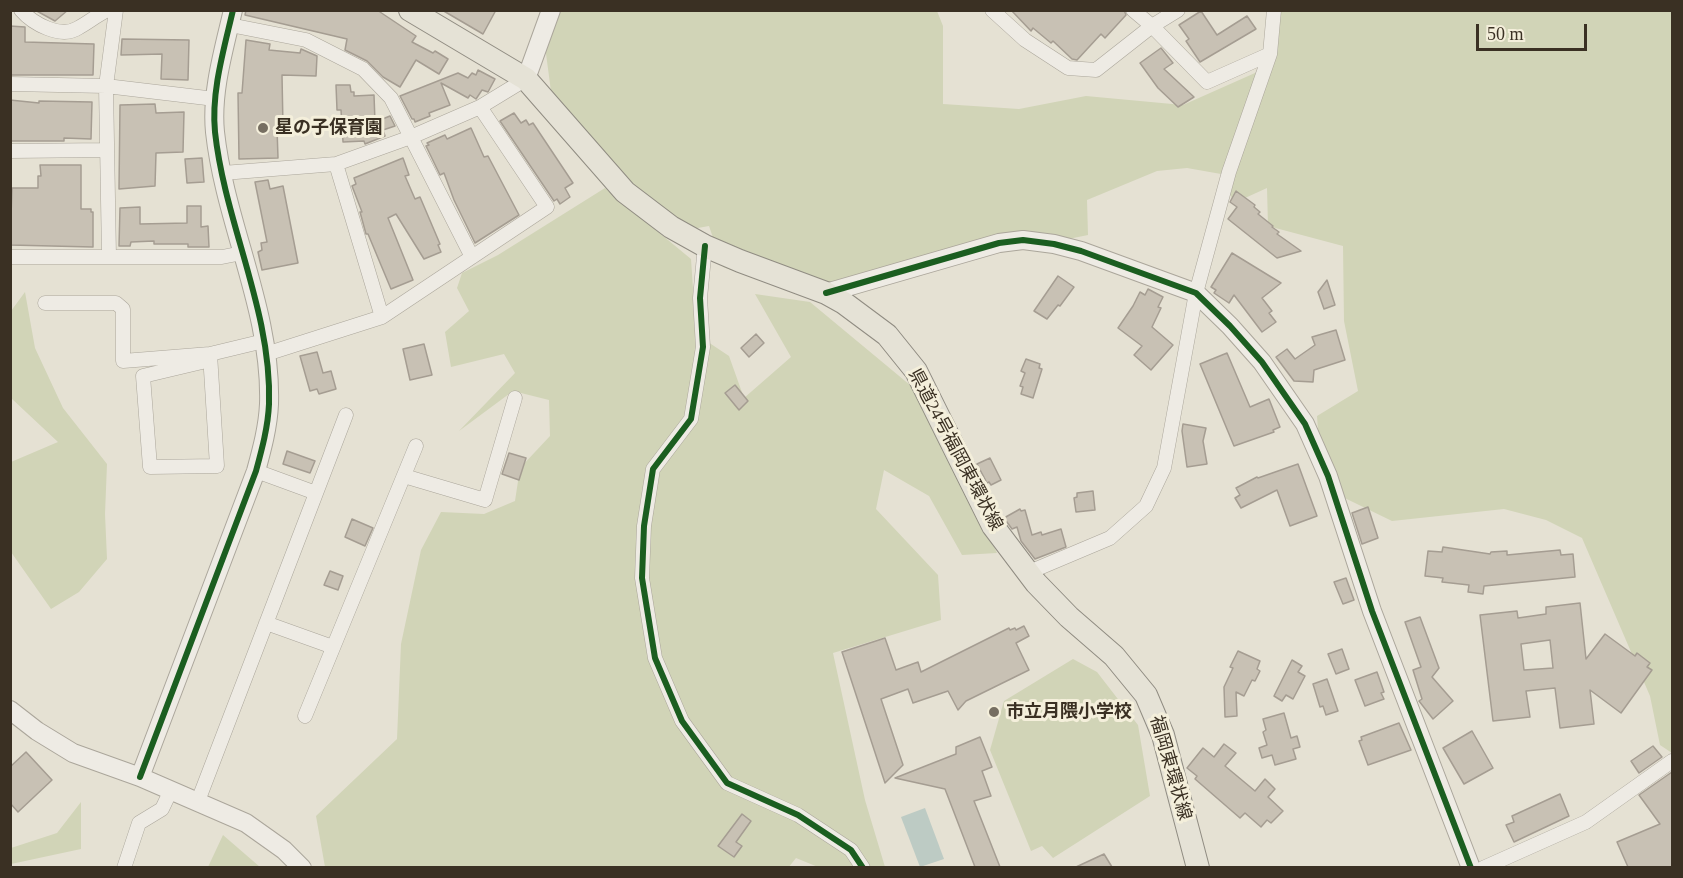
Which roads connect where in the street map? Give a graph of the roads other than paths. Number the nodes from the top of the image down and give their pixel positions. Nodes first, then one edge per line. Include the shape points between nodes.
1 (21, 10) edge
2 (108, 10) edge
3 (116, 10) edge
4 (410, 10) edge
5 (551, 10) edge
6 (992, 10) edge
7 (1133, 10) edge
8 (1178, 10) edge
9 (1274, 10) edge
10 (232, 18) edge
11 (1152, 26) junction
12 (1270, 54) junction
13 (526, 78) junction
14 (10, 84) edge
15 (106, 86) junction
16 (214, 99) junction
17 (480, 107) junction
18 (411, 138) junction
19 (107, 150) junction
20 (10, 152) edge
21 (336, 164) junction
22 (223, 173) junction
23 (705, 246) junction
24 (242, 253) junction
25 (109, 256) junction
26 (10, 257) edge
27 (472, 257) junction
28 (826, 293) junction
29 (1196, 293) junction
30 (45, 303) dead end
31 (382, 317) junction
32 (265, 347) junction
33 (210, 354) junction
34 (515, 398) dead end
35 (346, 415) dead end
36 (416, 446) dead end
37 (256, 471) junction
38 (404, 476) junction
39 (316, 493) junction
40 (1028, 573) junction
41 (266, 623) junction
42 (333, 647) junction
43 (10, 710) edge
44 (305, 716) dead end
45 (1672, 761) edge
46 (140, 777) junction
47 (171, 790) junction
48 (198, 801) junction
49 (123, 867) edge
50 (302, 867) edge
51 (863, 867) edge
52 (1198, 867) edge
53 (1470, 867) edge
54 (1483, 867) edge

1 - 2 street via 28,19 57,31 76,30
3 - 15 street
4 - 13 main road, 県道24号福岡東環状線
5 - 13 street
6 - 11 street via 1025,40 1068,68 1095,69
7 - 11 street
8 - 11 street
9 - 12 street
10 - 16 street
10 - 18 street via 306,40 363,69 391,98
11 - 12 street via 1207,82
12 - 29 street via 1229,172
13 - 17 street
13 - 23 main road, 県道24号福岡東環状線 via 625,192 671,227
14 - 15 street
15 - 16 street
15 - 19 street
16 - 22 street
17 - 18 street
17 - 27 street via 547,207
18 - 21 street
18 - 27 street
19 - 20 street
19 - 25 street
21 - 22 street
21 - 31 street
22 - 24 street
23 - 28 main road, 県道24号福岡東環状線
23 - 51 street via 700,298 703,347 691,419 653,469 644,526 642,578 655,658 682,721 727,783 798,815 851,850
24 - 25 street via 222,257
24 - 32 street
25 - 26 street
27 - 31 street
28 - 29 street via 999,243 1023,240 1081,251
28 - 40 main road, 県道24号福岡東環状線 via 886,335 916,370 993,526
29 - 40 street via 1164,468 1146,506 1110,538
29 - 53 street via 1262,362 1305,424 1328,476 1371,611
30 - 33 street via 116,303 123,309 123,361
31 - 32 street
32 - 33 street
32 - 37 street via 269,406
33 - 33 street via 202,362 143,376 150,466 217,466
34 - 38 street via 485,500
35 - 39 street
36 - 38 street
37 - 39 street
37 - 46 street
38 - 42 street
39 - 41 street
40 - 52 main road, 福岡東環状線 via 1069,617 1114,656 1146,694 1163,735
41 - 42 street
41 - 48 street
42 - 44 street
43 - 46 street via 73,753
45 - 54 street via 1586,822
46 - 47 street
47 - 48 street
47 - 49 street via 162,809 139,823
48 - 50 street via 246,823

